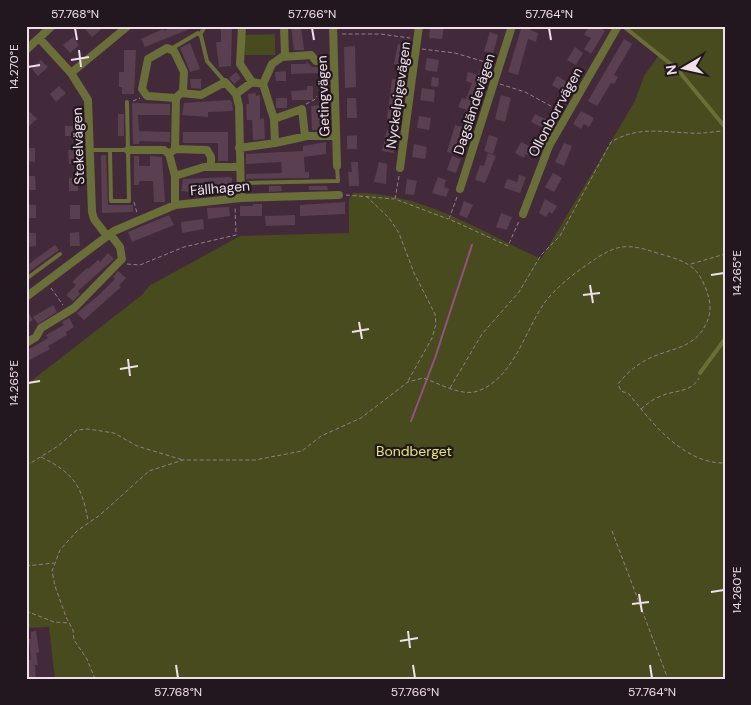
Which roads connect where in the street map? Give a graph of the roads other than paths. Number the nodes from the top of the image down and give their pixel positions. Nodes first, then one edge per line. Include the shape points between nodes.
1 (52, 26) edge
2 (128, 26) edge
3 (205, 26) edge
4 (242, 26) edge
5 (284, 26) edge
6 (420, 26) edge
7 (512, 26) edge
8 (618, 26) edge
9 (623, 26) edge
10 (333, 30) edge
11 (200, 34) junction
12 (39, 38) junction
13 (171, 49) junction
14 (26, 50) edge
15 (285, 56) junction
16 (316, 61) dead end
17 (71, 73) junction
18 (225, 82) junction
19 (252, 82) junction
20 (263, 84) junction
21 (236, 94) junction
22 (179, 95) junction
23 (127, 102) road end
24 (274, 119) junction
25 (725, 129) edge
26 (305, 136) junction
27 (336, 136) junction
28 (275, 143) junction
29 (239, 148) junction
30 (92, 150) junction
31 (110, 150) junction
32 (128, 150) junction
33 (172, 151) junction
34 (211, 166) junction
35 (337, 166) joint
36 (240, 167) junction
37 (400, 168) road end
38 (175, 176) junction
39 (245, 184) dead end
40 (460, 190) road end
41 (339, 195) road end
42 (238, 198) junction
43 (175, 205) junction
44 (523, 214) road end
45 (109, 235) junction
46 (60, 254) dead end
47 (26, 279) edge
48 (26, 297) edge
49 (725, 339) edge
50 (26, 343) edge
51 (700, 373) road end

1 - 12 street
2 - 17 street
3 - 11 lane
4 - 19 street via 240,64
5 - 15 street
6 - 37 street, Nyckelpigevägen
7 - 40 street, Dagsländevägen
8 - 44 street, Ollonborrvägen via 548,146
9 - 25 lane via 677,69
10 - 27 street, Getingvägen
11 - 13 lane
11 - 18 lane via 207,61
12 - 14 street
12 - 17 street, Stekelvägen
13 - 22 street via 184,72
13 - 22 street via 163,49 148,59 142,89 144,94
15 - 16 street via 311,55
15 - 20 street via 272,64
17 - 30 street, Stekelvägen via 88,100
18 - 21 street
18 - 22 street via 201,95
19 - 20 street
19 - 21 street
20 - 24 street
21 - 29 street
22 - 33 street
23 - 32 lane
24 - 26 street via 302,109
24 - 28 street
26 - 27 street
26 - 28 street
27 - 35 street, Getingvägen
28 - 29 street
29 - 36 street
30 - 31 lane
30 - 45 street, Stekelvägen via 92,212 94,219
31 - 32 lane
31 - 32 lane via 111,201 129,201
32 - 33 street
33 - 34 street via 207,150
33 - 38 street
34 - 36 street
34 - 38 street
35 - 39 lane via 338,181
36 - 42 street
38 - 43 street
41 - 42 street, Fällhagen
42 - 43 street, Fällhagen
43 - 45 street, Fällhagen
45 - 48 street, Fällhagen
45 - 50 street via 120,247 122,259 74,308 41,328 36,337
46 - 47 lane
49 - 51 lane

